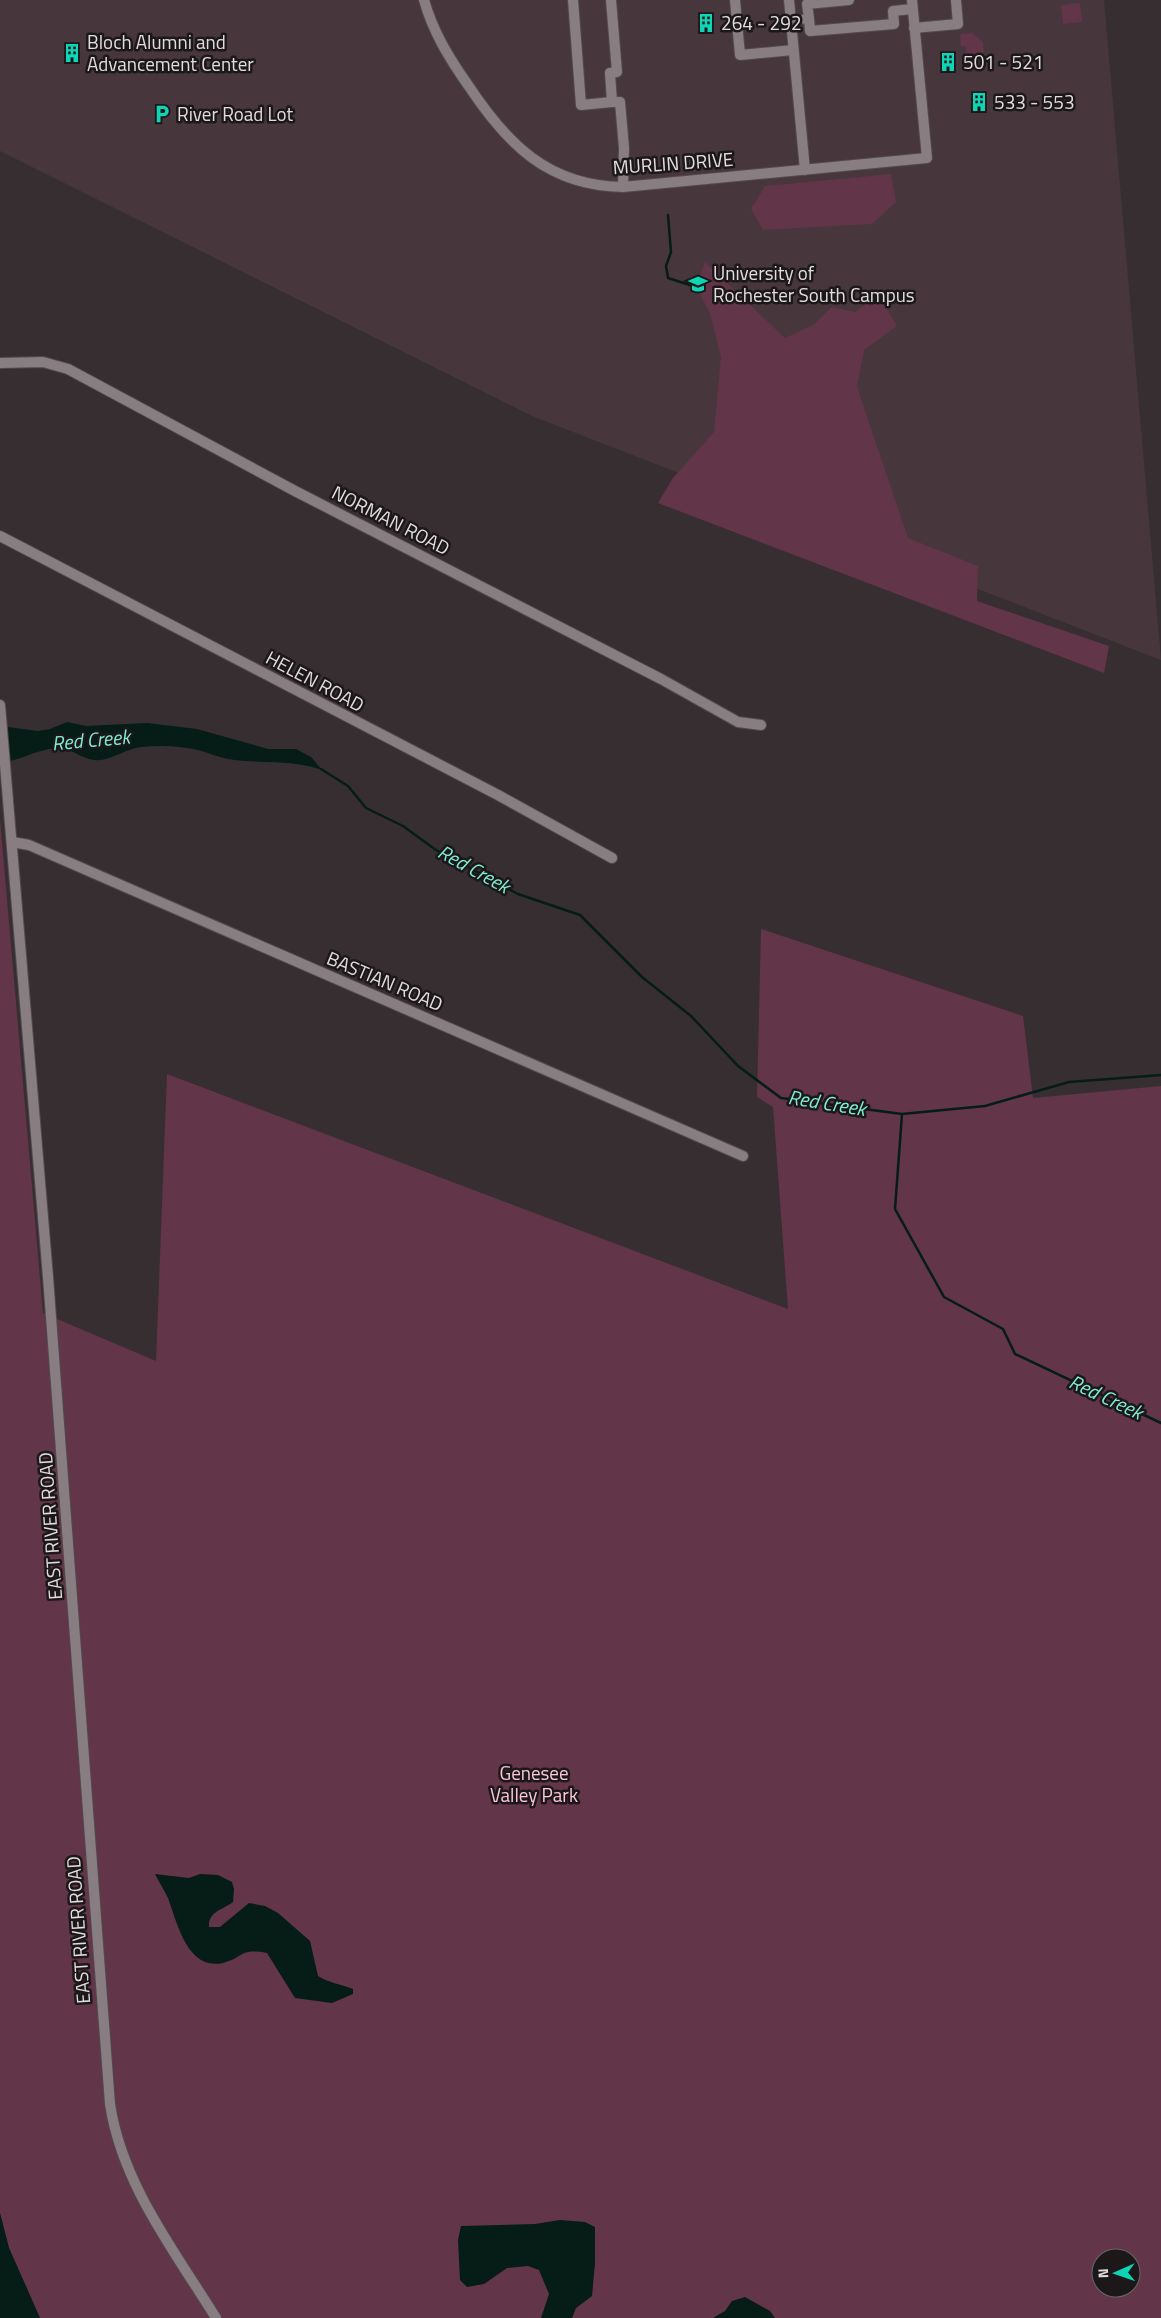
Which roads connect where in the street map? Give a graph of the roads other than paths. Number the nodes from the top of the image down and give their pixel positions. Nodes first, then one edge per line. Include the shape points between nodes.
1 (424, 0) edge
2 (573, 0) edge
3 (611, 0) edge
4 (735, 0) edge
5 (789, 0) edge
6 (849, 0) edge
7 (891, 0) edge
8 (956, 0) edge
9 (912, 4) edge
10 (893, 11) junction
11 (914, 28) junction
12 (793, 50) junction
13 (612, 102) junction
14 (805, 170) junction
15 (624, 187) junction
16 (0, 363) edge
17 (0, 536) edge
18 (0, 705) edge
19 (0, 710) edge
20 (761, 725) dead end
21 (12, 842) junction
22 (612, 858) dead end
23 (743, 1156) dead end
24 (216, 2318) edge

1 - 15 street, MURLIN DRIVE via 450,59 489,117 517,146 564,175 594,184
2 - 13 street via 581,105
3 - 13 street via 617,72 610,73
4 - 12 street via 740,55
5 - 12 street
6 - 10 street via 807,4 810,32 894,24
7 - 10 street
8 - 11 street via 958,24
9 - 10 street
9 - 11 street
11 - 14 street, MURLIN DRIVE via 927,158
12 - 14 street
13 - 15 street via 620,102
14 - 15 street, MURLIN DRIVE
16 - 20 street, NORMAN ROAD via 43,362 68,369 738,722
17 - 22 street, HELEN ROAD via 498,795
18 - 19 street, EAST RIVER ROAD
19 - 21 street, EAST RIVER ROAD
21 - 23 street, BASTIAN ROAD via 29,845
21 - 24 street, EAST RIVER ROAD via 62,1449 110,2104 118,2144 131,2177

